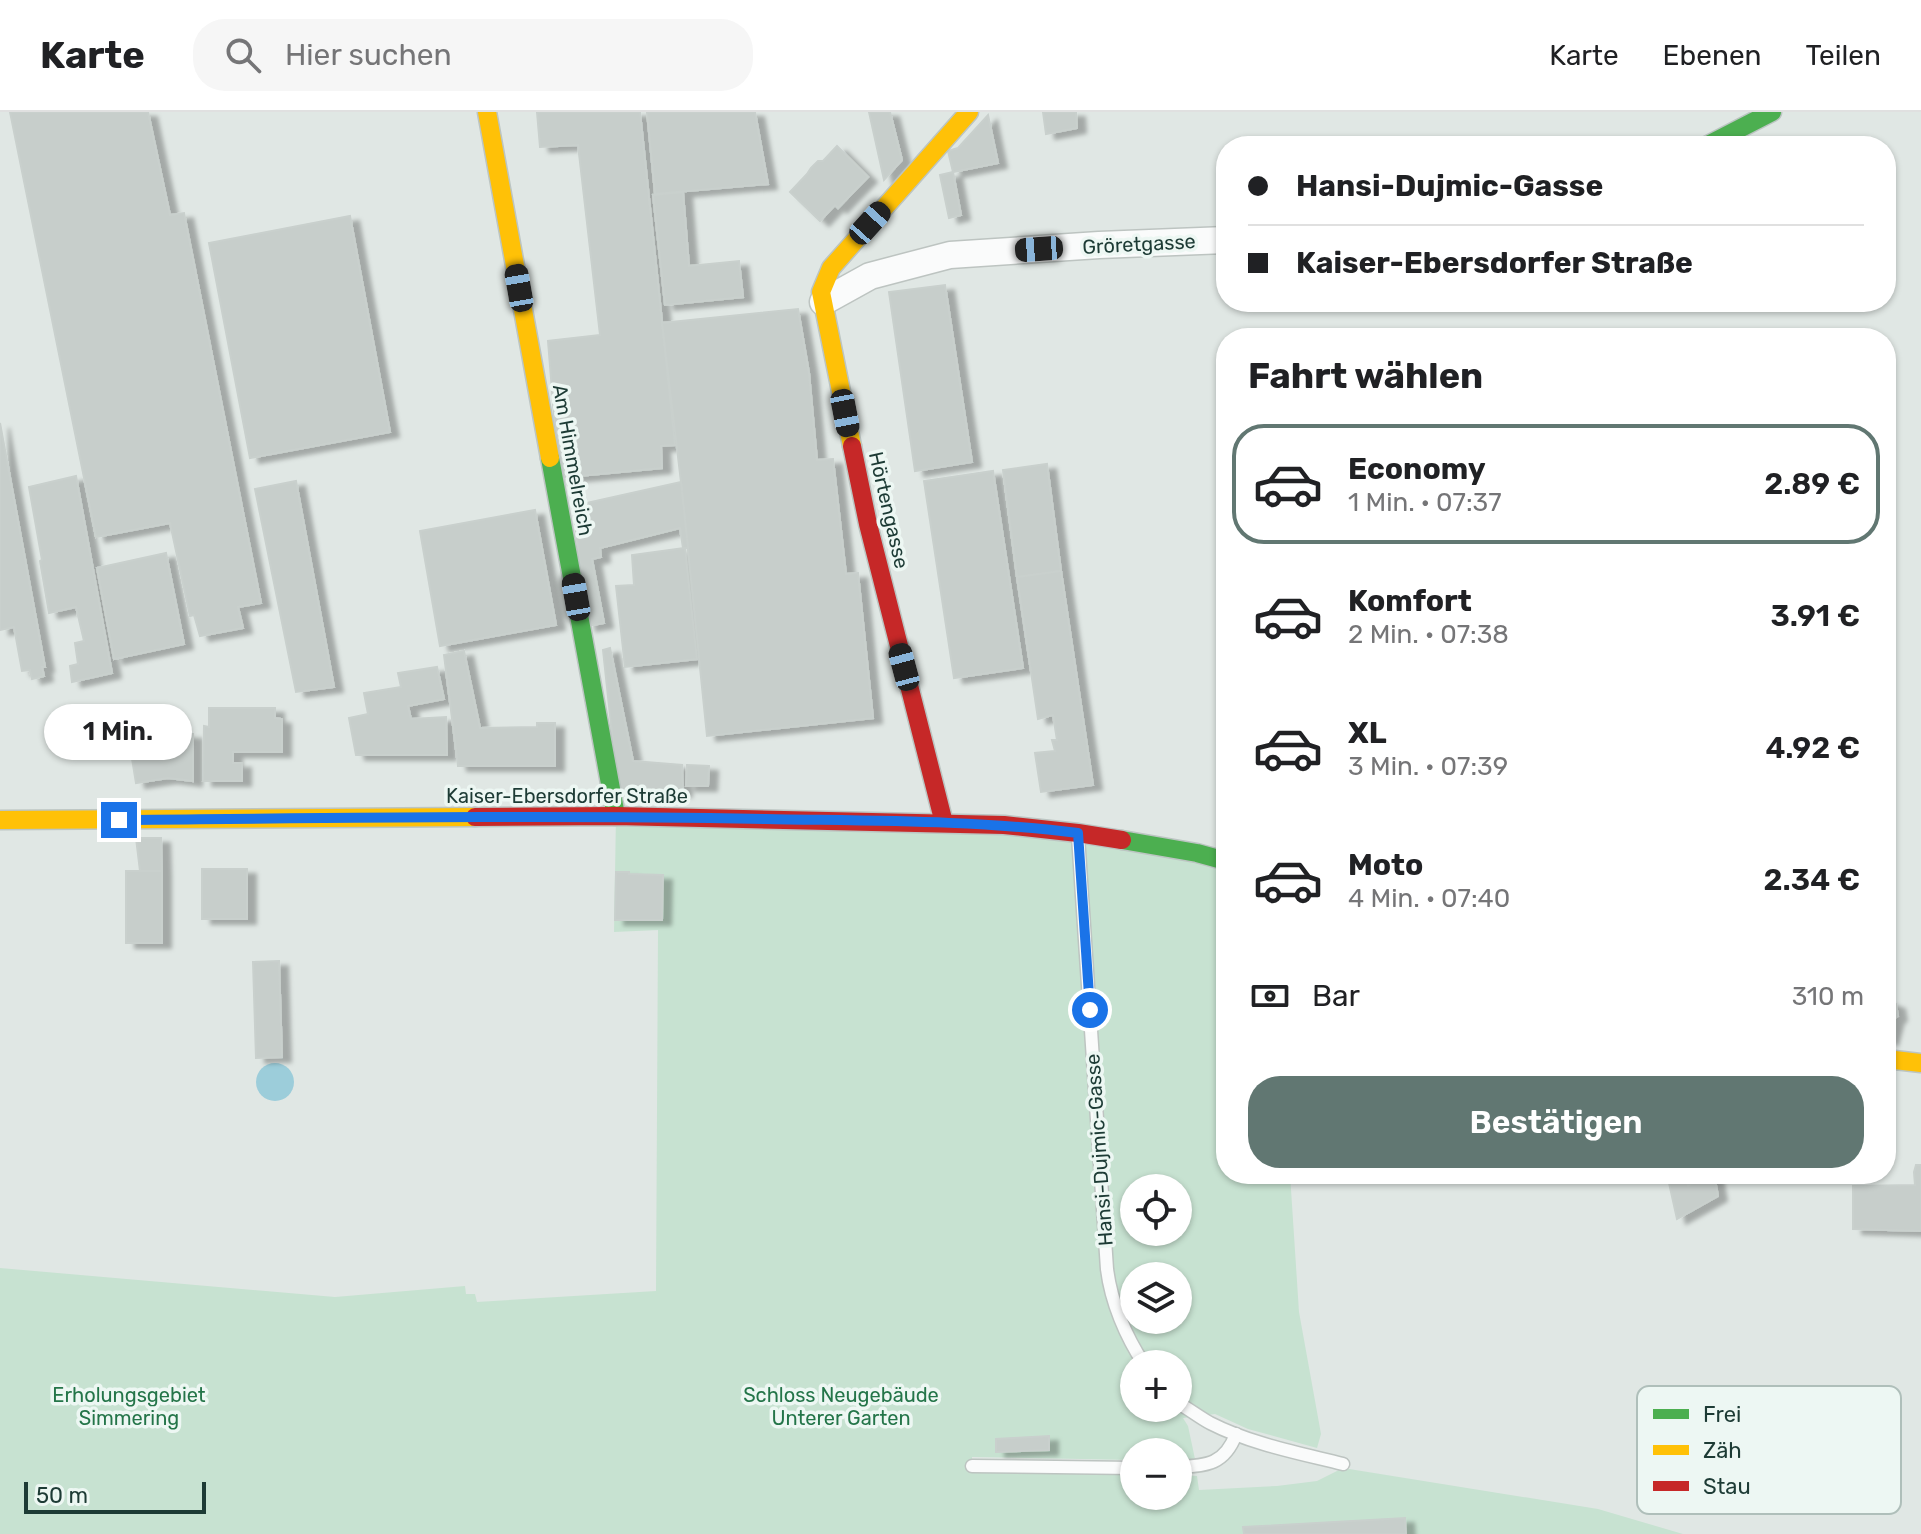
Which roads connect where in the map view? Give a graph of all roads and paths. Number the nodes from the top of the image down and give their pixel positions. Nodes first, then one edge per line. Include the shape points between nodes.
1 (487, 112) edge
2 (969, 112) edge
3 (1772, 112) edge
4 (1725, 136) edge
5 (1216, 240) edge
6 (823, 302) junction
7 (616, 816) junction
8 (0, 820) edge
9 (944, 823) junction
10 (1078, 833) junction
11 (1216, 858) edge
12 (1896, 1060) edge
13 (1921, 1063) edge
14 (1136, 1350) edge
15 (1192, 1411) edge
16 (1236, 1434) junction
17 (1343, 1464) dead end
18 (972, 1466) dead end
19 (1192, 1466) edge
20 (1120, 1468) edge

1 - 7 street, Am Himmelreich
2 - 6 street, Hörtengasse via 831,268 821,292
3 - 4 street
5 - 6 street, Gröretgasse via 950,255 870,276
6 - 9 street, Hörtengasse via 868,524
7 - 8 street, Kaiser-Ebersdorfer Straße
7 - 9 street, Kaiser-Ebersdorfer Straße
9 - 10 street, Kaiser-Ebersdorfer Straße
10 - 11 street, Kaiser-Ebersdorfer Straße
10 - 14 lane, Hansi-Dujmic-Gasse via 1108,1281
12 - 13 street
15 - 16 lane
16 - 17 lane
16 - 19 lane via 1219,1459
18 - 20 lane

